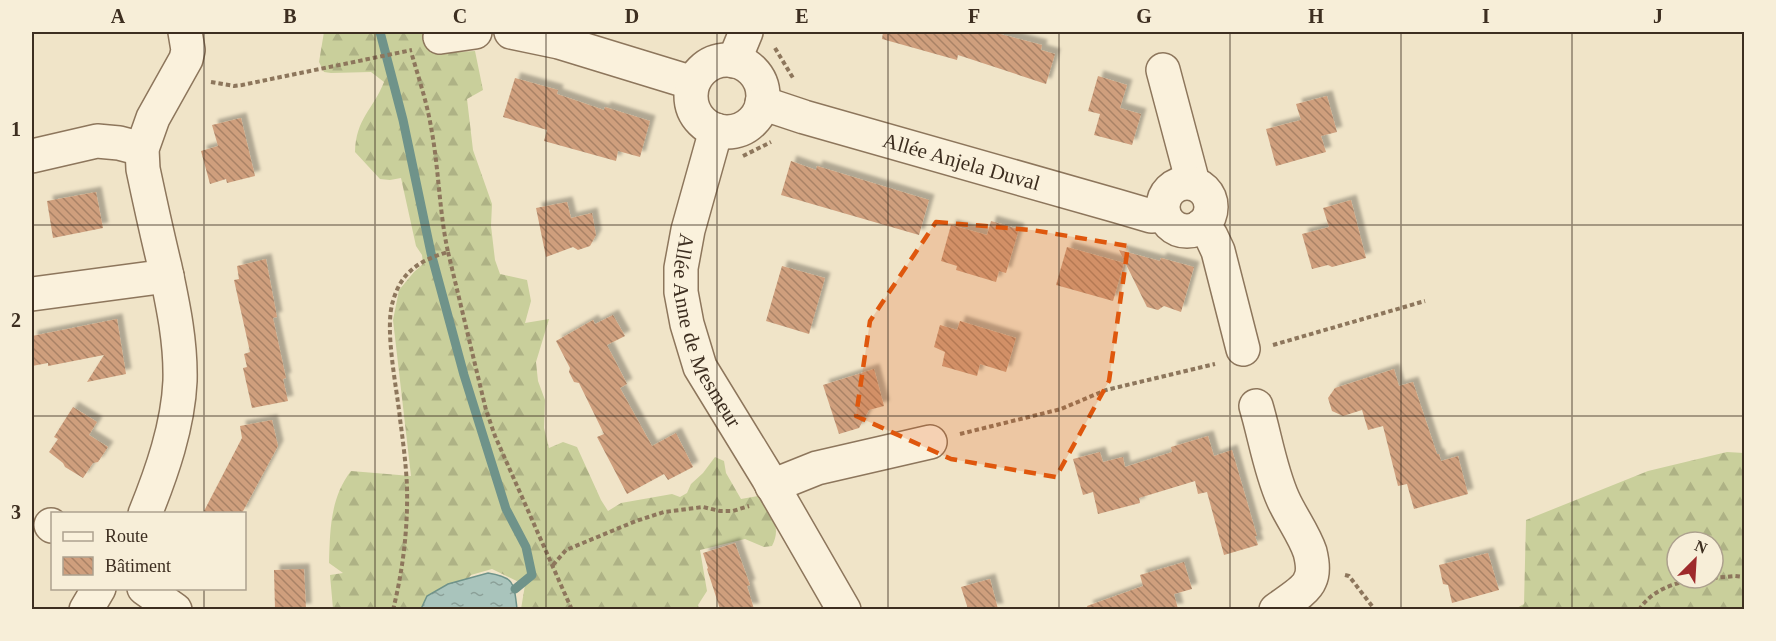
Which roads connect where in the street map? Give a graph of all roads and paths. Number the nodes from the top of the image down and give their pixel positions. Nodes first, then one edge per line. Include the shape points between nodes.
1 (185, 32) edge
2 (475, 32) edge
3 (511, 32) edge
4 (440, 37) dead end
5 (750, 45) edge
6 (411, 50) dead end
7 (389, 54) dead end
8 (1163, 69) dead end
9 (693, 83) junction
10 (234, 86) dead end
11 (762, 104) junction
12 (804, 117) junction
13 (716, 130) junction
14 (142, 149) junction
15 (32, 156) edge
16 (739, 160) dead end
17 (1193, 183) junction
18 (1163, 215) junction
19 (1201, 226) junction
20 (448, 252) junction
21 (167, 276) junction
22 (32, 294) edge
23 (1425, 301) dead end
24 (1243, 353) junction
25 (1256, 406) dead end
26 (930, 442) joint
27 (775, 491) junction
28 (145, 512) edge
29 (553, 565) junction
30 (1312, 567) junction
31 (1725, 577) edge
32 (1744, 577) edge
33 (1665, 587) edge
34 (98, 590) edge
35 (147, 590) edge
36 (86, 609) edge
37 (175, 609) edge
38 (393, 609) edge
39 (572, 609) edge
40 (844, 609) edge
41 (1276, 609) edge
42 (1375, 609) edge
43 (1639, 609) edge

1 - 14 street via 186,59 153,118
2 - 4 street
3 - 9 street via 559,42
5 - 9 street via 704,68
5 - 11 street via 745,65 760,81
5 - 12 path via 805,97
6 - 20 path via 432,129
7 - 10 path
8 - 17 street
9 - 13 street via 695,111 705,125
11 - 12 street, Allée Anjela Duval
11 - 13 street via 753,122 744,128 734,132
12 - 16 path via 799,127
12 - 18 street, Allée Anjela Duval via 1151,216
13 - 27 street, Allée Anne de Mesmeur via 681,268 683,310 700,367
14 - 15 street via 97,141
14 - 21 street
17 - 18 street via 1170,189 1162,203
17 - 19 street via 1206,192 1211,206
18 - 19 street via 1182,230
19 - 24 street via 1218,251
20 - 29 path via 486,410
20 - 38 path via 432,257 403,278 392,303 390,318 407,487 402,560
21 - 22 street
21 - 28 street via 179,342 180,383 167,453
23 - 24 path
24 - 26 path via 1106,390 1061,409
25 - 30 street via 1280,490 1310,554
26 - 27 street via 817,468
27 - 29 path via 733,511 703,507 664,512 566,550
27 - 40 street, Allée Anne de Mesmeur
29 - 39 path
30 - 41 street via 1306,585
30 - 42 path via 1349,576
31 - 32 path
33 - 43 path
34 - 36 street
35 - 37 street

